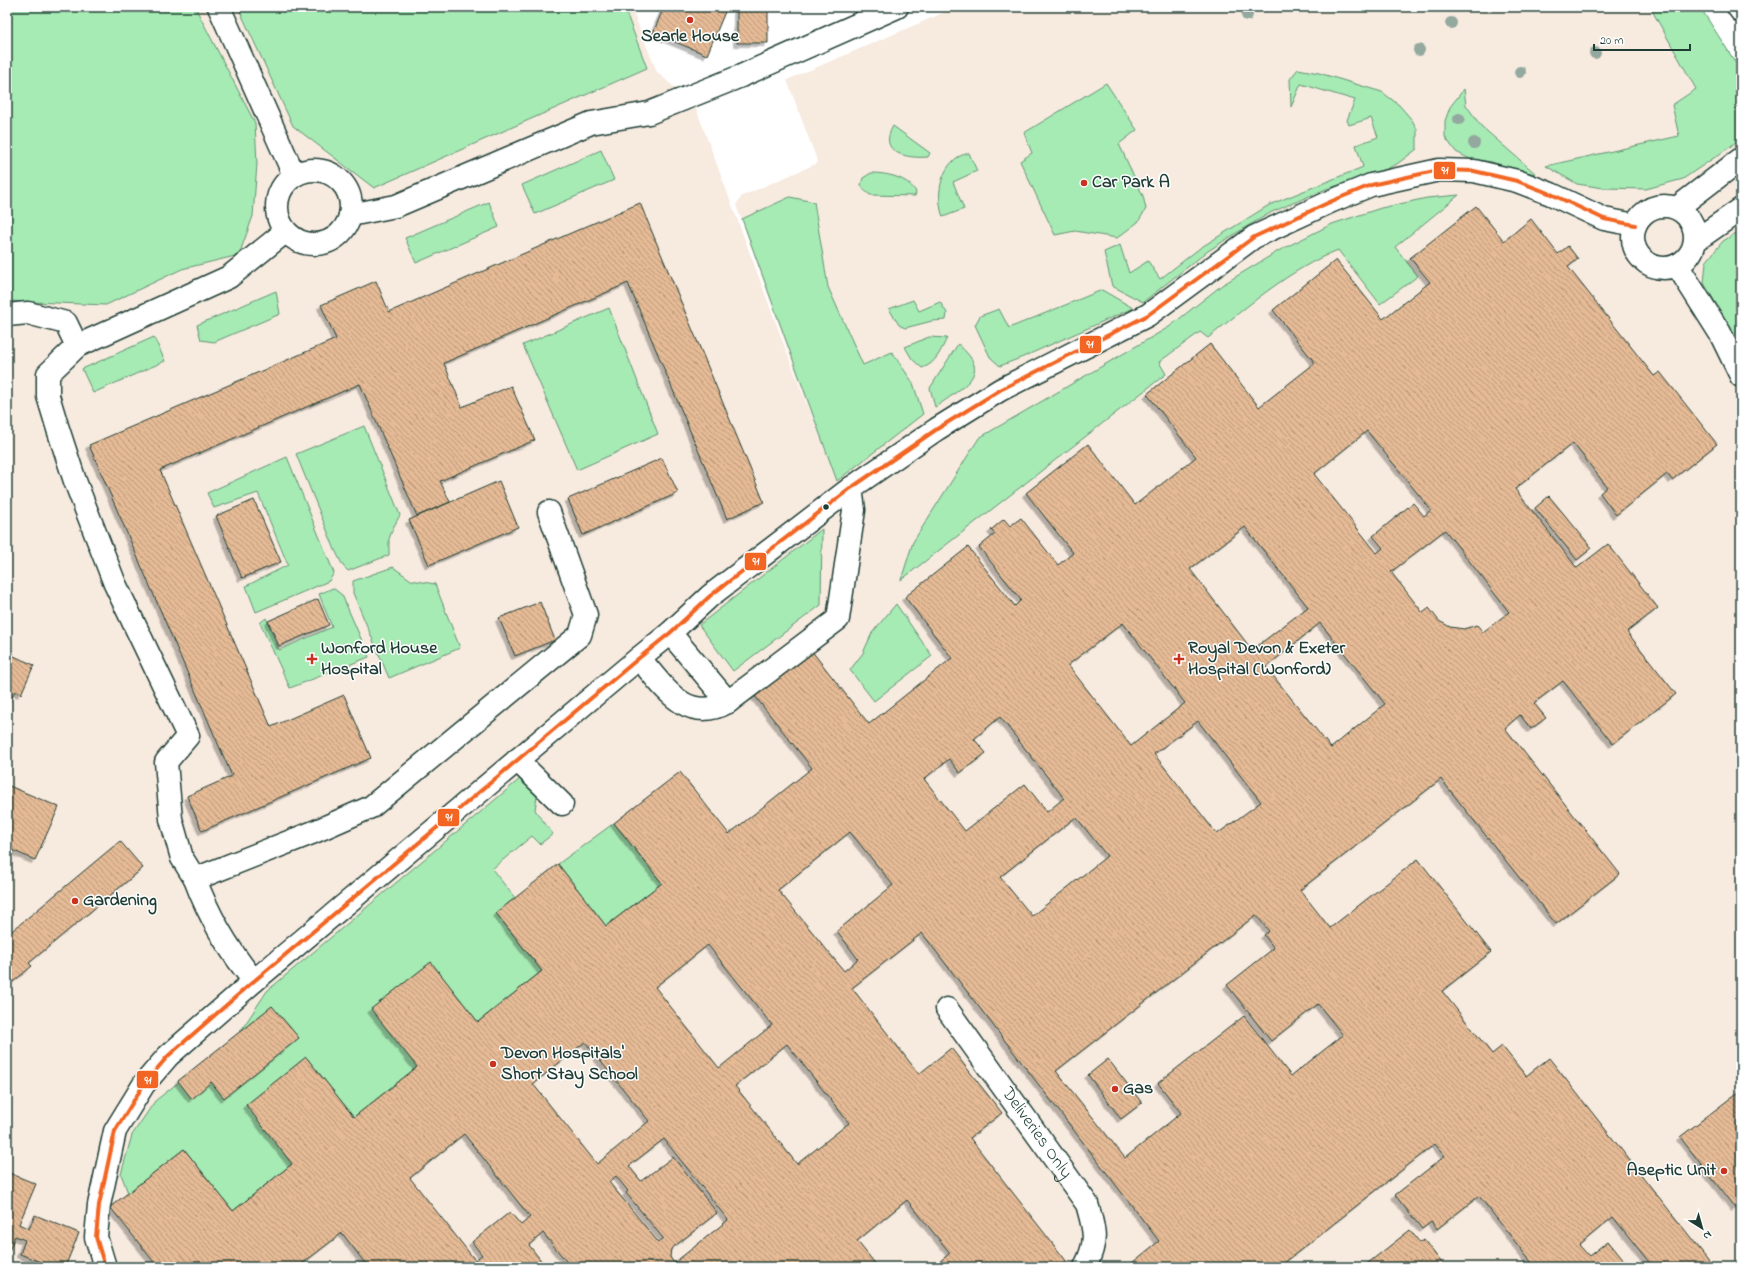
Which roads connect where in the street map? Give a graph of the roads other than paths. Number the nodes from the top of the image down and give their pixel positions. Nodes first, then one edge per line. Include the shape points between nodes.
1 (219, 7) edge
2 (897, 7) edge
3 (1738, 7) edge
4 (1741, 11) edge
5 (1741, 159) edge
6 (294, 175) junction
7 (1677, 208) junction
8 (1741, 210) edge
9 (350, 215) junction
10 (1635, 225) junction
11 (286, 232) junction
12 (1695, 241) junction
13 (1677, 265) junction
14 (7, 314) edge
15 (77, 346) junction
16 (1741, 376) edge
17 (851, 488) junction
18 (549, 512) dead end
19 (670, 633) junction
20 (639, 658) junction
21 (728, 702) junction
22 (517, 760) junction
23 (562, 804) dead end
24 (195, 878) junction
25 (254, 981) junction
26 (947, 1009) dead end
27 (105, 1267) edge
28 (1085, 1267) edge

1 - 6 street
2 - 9 street via 741,76 649,113 591,123 396,206
3 - 4 street
5 - 7 street
6 - 9 street via 306,170 319,170 331,174 346,189 351,202
6 - 11 street via 280,190 277,204 277,217
7 - 10 street via 1657,206 1648,210
7 - 12 street via 1692,222
8 - 12 street
9 - 11 street via 345,228 334,238 317,244 296,241
10 - 13 street via 1632,234 1633,244 1642,259 1659,268
10 - 17 street via 1604,219 1517,181 1474,171 1439,170 1371,185 1332,200 1254,237 1148,315 1000,390 936,429
11 - 15 street via 229,277
12 - 13 street via 1686,260
13 - 16 street via 1720,333
14 - 15 street via 28,313 66,323
15 - 24 street via 48,374 48,396 75,481 115,584 188,736 166,762 171,819 182,858
17 - 19 street via 710,596
17 - 21 street via 854,510 838,619
18 - 24 street via 586,615 580,635 371,807
19 - 20 street
19 - 21 street
20 - 21 street via 672,697 691,708 716,709
20 - 22 street
22 - 23 street
22 - 25 street
24 - 25 street via 205,906 236,959
25 - 27 street via 168,1056 144,1084 114,1131 99,1204 96,1237
26 - 28 street, Deliveries Only via 1087,1204 1095,1230 1092,1253

